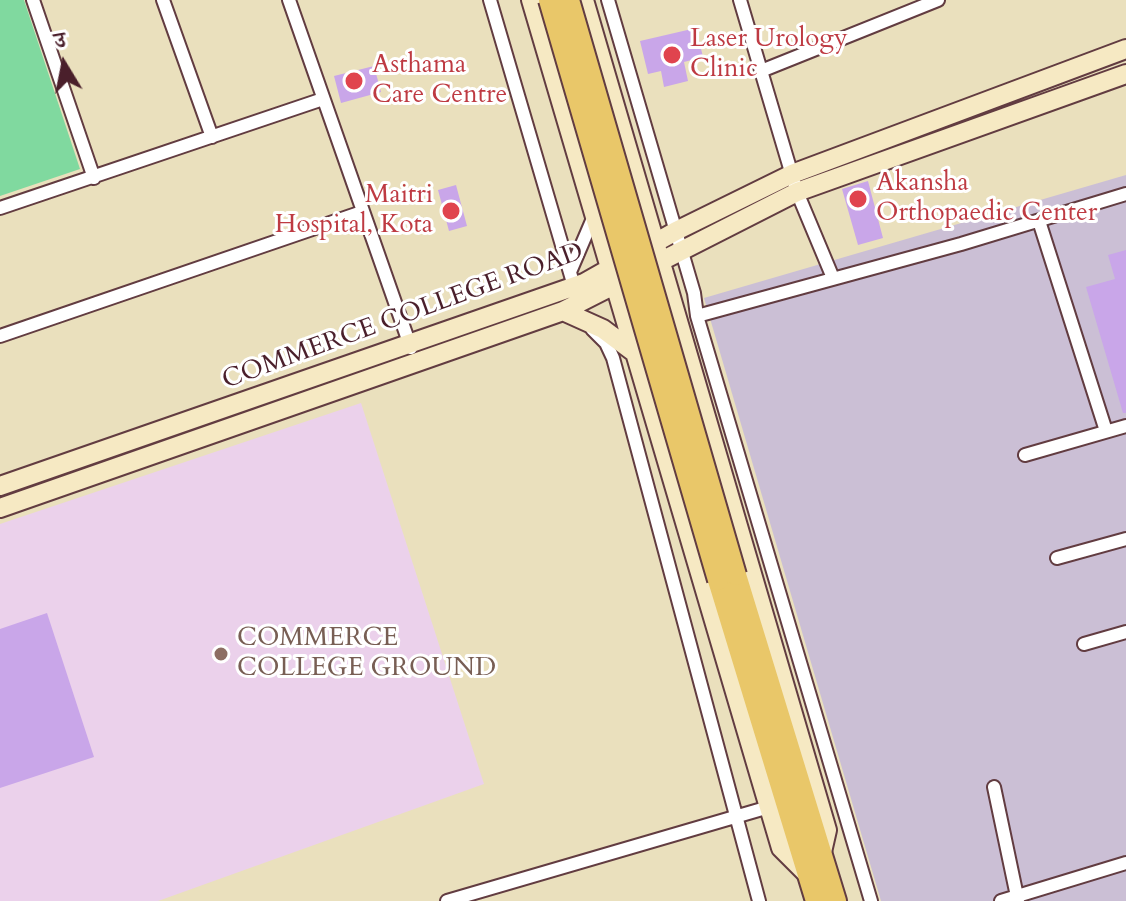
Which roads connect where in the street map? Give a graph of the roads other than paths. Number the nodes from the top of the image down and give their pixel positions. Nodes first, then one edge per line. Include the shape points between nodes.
1 (33, 0) edge
2 (163, 0) edge
3 (289, 0) edge
4 (490, 0) edge
5 (531, 0) edge
6 (549, 0) edge
7 (569, 0) edge
8 (584, 0) edge
9 (608, 0) edge
10 (740, 0) edge
11 (938, 0) edge
12 (1126, 49) edge
13 (761, 71) junction
14 (1126, 74) edge
15 (323, 99) junction
16 (212, 137) junction
17 (94, 178) junction
18 (662, 183) junction
19 (794, 183) junction
20 (640, 192) junction
21 (1125, 197) edge
22 (0, 208) edge
23 (362, 212) junction
24 (594, 216) junction
25 (1039, 221) junction
26 (676, 231) junction
27 (655, 243) junction
28 (682, 253) junction
29 (660, 263) junction
30 (612, 276) junction
31 (833, 278) junction
32 (577, 303) junction
33 (697, 316) junction
34 (0, 336) edge
35 (635, 353) junction
36 (413, 354) junction
37 (1126, 426) edge
38 (1106, 431) junction
39 (1025, 455) dead end
40 (0, 486) edge
41 (0, 508) edge
42 (1126, 539) edge
43 (1057, 558) dead end
44 (727, 577) junction
45 (1126, 632) edge
46 (1084, 644) dead end
47 (994, 787) dead end
48 (766, 808) junction
49 (740, 816) junction
50 (822, 852) junction
51 (1126, 863) edge
52 (809, 876) junction
53 (1017, 899) edge
54 (447, 901) edge
55 (759, 901) edge
56 (816, 901) edge
57 (836, 901) edge
58 (871, 901) edge
59 (1001, 901) edge

1 - 17 street
2 - 16 street
3 - 15 street
4 - 32 street
5 - 24 street
6 - 44 main road, bridge
7 - 44 main road, bridge
8 - 20 street
9 - 18 street
10 - 13 street
11 - 13 street
12 - 19 street, COMMERCE COLLEGE ROAD
13 - 19 street
14 - 19 street
15 - 16 street
15 - 23 street
16 - 17 street
17 - 22 street
18 - 20 street
18 - 26 street
19 - 26 street, COMMERCE COLLEGE ROAD
19 - 28 street
19 - 31 street
20 - 27 street
21 - 25 street
23 - 34 street
23 - 36 street
24 - 30 street
24 - 32 street
25 - 31 street
25 - 38 street
26 - 27 street, COMMERCE COLLEGE ROAD
26 - 28 street
27 - 29 street
27 - 30 street, COMMERCE COLLEGE ROAD
28 - 29 street
28 - 33 street
29 - 30 street
29 - 50 street via 827,830
30 - 32 street
30 - 35 street
31 - 33 street
32 - 35 street
32 - 36 street
32 - 36 street, COMMERCE COLLEGE ROAD
32 - 49 street via 613,358
33 - 58 street
35 - 48 street
36 - 40 street, COMMERCE COLLEGE ROAD
36 - 41 street
37 - 38 street
38 - 39 street
42 - 43 street
44 - 50 main road
44 - 52 main road
45 - 46 street
47 - 53 street
48 - 49 street
48 - 52 street via 781,848
49 - 54 street
49 - 55 street
50 - 57 main road
51 - 53 street
52 - 56 main road
53 - 59 street

